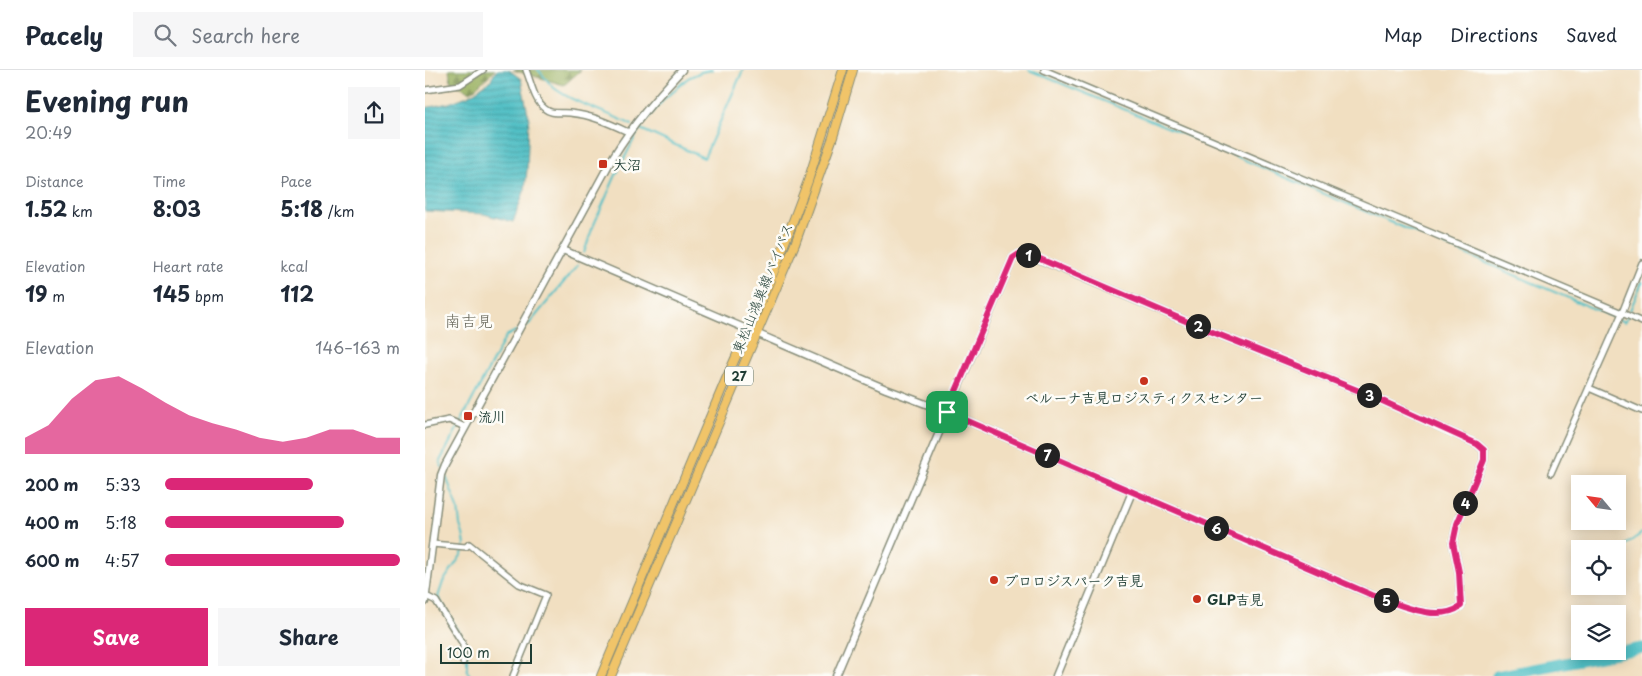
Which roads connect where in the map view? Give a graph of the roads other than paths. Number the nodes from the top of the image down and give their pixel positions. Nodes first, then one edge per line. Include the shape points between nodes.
1 (483, 70) edge
2 (526, 70) edge
3 (682, 70) edge
4 (843, 70) edge
5 (853, 70) edge
6 (1044, 70) edge
7 (425, 90) edge
8 (628, 132) junction
9 (563, 250) junction
10 (1642, 263) edge
11 (1623, 314) junction
12 (1642, 322) edge
13 (748, 329) junction
14 (758, 333) junction
15 (1589, 388) junction
16 (1642, 411) edge
17 (947, 412) junction
18 (425, 425) edge
19 (465, 427) junction
20 (1551, 473) dead end
21 (1132, 492) junction
22 (432, 544) junction
23 (425, 599) edge
24 (463, 662) dead end
25 (513, 676) edge
26 (601, 676) edge
27 (611, 676) edge
28 (836, 676) edge
29 (1056, 676) edge

1 - 7 street via 460,85
2 - 8 street via 538,102 545,110 587,115
3 - 8 street
4 - 13 main road, 東松山鴻巣線バイパス / 27 via 809,181
5 - 14 main road, 東松山鴻巣線バイパス / 27 via 815,191
6 - 11 street
8 - 9 street
9 - 13 street
9 - 19 street
10 - 11 street
11 - 12 street
11 - 15 street
13 - 14 street
13 - 26 main road, 東松山鴻巣線バイパス / 27
14 - 17 street
14 - 27 main road, 東松山鴻巣線バイパス / 27
15 - 16 street
15 - 20 street
17 - 21 street
17 - 21 street via 1013,258 1026,254 1367,394 1477,444 1485,454 1457,524 1453,543 1461,606 1440,613 1417,611 1372,595
17 - 28 street
18 - 19 street via 449,420
19 - 22 street via 441,475
21 - 29 street
22 - 23 street
22 - 25 street via 466,547 469,544 519,584 546,595
23 - 24 street via 436,602 463,644

